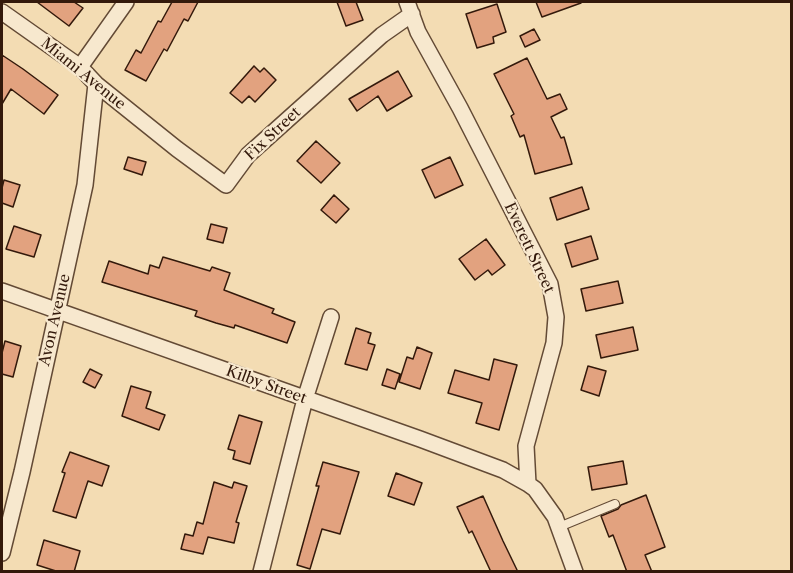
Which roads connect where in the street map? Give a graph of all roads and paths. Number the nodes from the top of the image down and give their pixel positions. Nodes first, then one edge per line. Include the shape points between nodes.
1 (126, 2) edge
2 (410, 5) edge
3 (2, 12) edge
4 (80, 67) junction
5 (96, 84) junction
6 (135, 115) joint
7 (2, 291) edge
8 (57, 310) junction
9 (331, 317) dead end
10 (305, 399) junction
11 (528, 484) junction
12 (615, 504) dead end
13 (560, 527) junction
14 (2, 553) edge
15 (261, 572) edge
16 (575, 572) edge

1 - 4 street
2 - 6 street, Fix Street via 248,155 226,185
2 - 11 street, Everett Street via 418,32 550,284 556,318 554,343 526,446
3 - 4 street, Miami Avenue
4 - 5 street, Miami Avenue
5 - 6 street, Miami Avenue
5 - 8 street, Avon Avenue via 85,185
7 - 8 street, Kilby Street
8 - 10 street, Kilby Street
8 - 14 street, Avon Avenue
9 - 10 street
10 - 11 street, Kilby Street via 503,470
10 - 15 street
11 - 13 street via 546,502
12 - 13 lane
13 - 16 street

